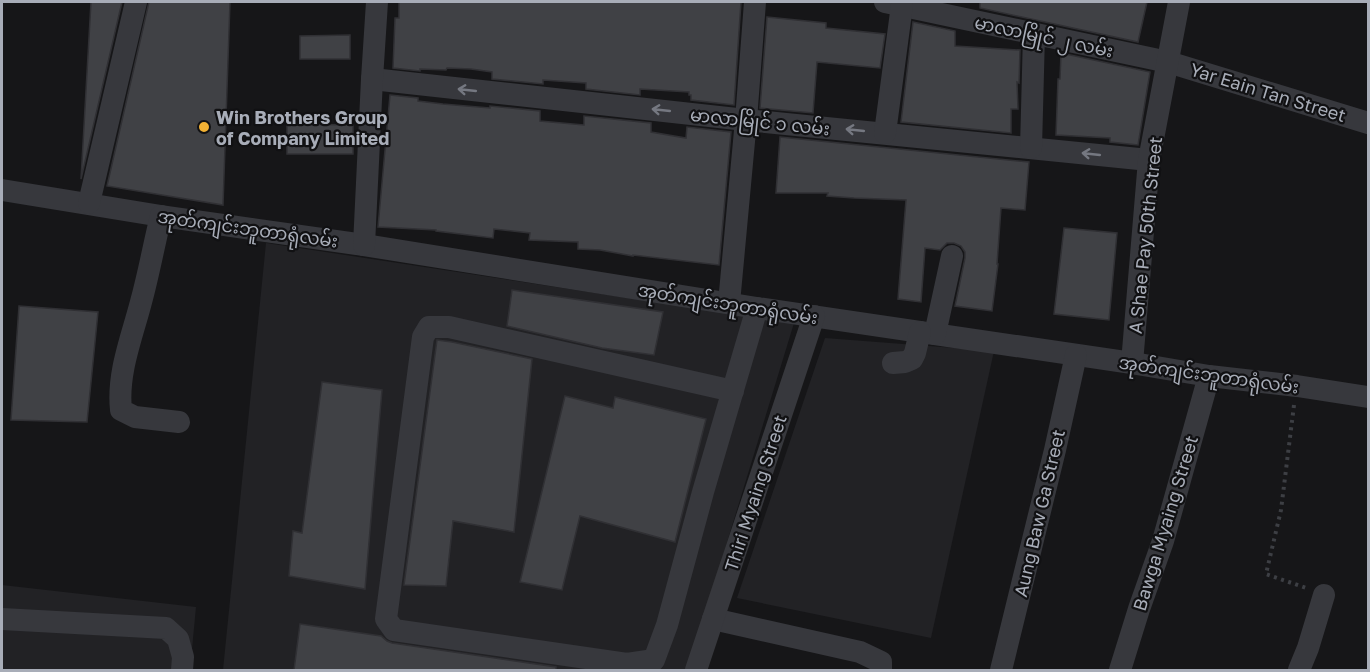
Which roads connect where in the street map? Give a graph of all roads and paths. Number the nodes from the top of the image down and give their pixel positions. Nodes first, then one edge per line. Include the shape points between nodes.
1 (136, 2) edge
2 (377, 2) edge
3 (755, 2) edge
4 (1179, 2) edge
5 (893, 3) edge
6 (1034, 34) junction
7 (1168, 62) junction
8 (372, 79) junction
9 (746, 120) junction
10 (1368, 123) edge
11 (885, 134) junction
12 (1031, 148) junction
13 (1149, 160) junction
14 (2, 190) edge
15 (89, 203) junction
16 (161, 216) junction
17 (364, 245) junction
18 (952, 256) dead end
19 (729, 303) junction
20 (757, 308) junction
21 (814, 316) junction
22 (927, 333) junction
23 (1076, 355) junction
24 (892, 363) dead end
25 (1132, 363) junction
26 (1209, 376) junction
27 (1297, 386) junction
28 (733, 391) junction
29 (1368, 397) edge
30 (179, 422) dead end
31 (1324, 595) joint
32 (2, 619) edge
33 (713, 619) junction
34 (182, 670) edge
35 (696, 670) edge
36 (881, 670) edge
37 (1001, 670) edge
38 (1120, 670) edge
39 (1299, 670) edge

1 - 15 street
2 - 8 street
3 - 9 street
4 - 7 street, A Shae Pay 50th Street
5 - 6 street, မာလာမြိုင် ၂ လမ်း
5 - 11 street
6 - 7 street, မာလာမြိုင် ၂ လမ်း
6 - 12 street
7 - 10 street, Yar Eain Tan Street
7 - 13 street, A Shae Pay 50th Street
9 -> 8 street, မာလာမြိုင် ၁ လမ်း
8 - 17 street
11 -> 9 street, မာလာမြိုင် ၁ လမ်း
9 - 19 street
11 - 12 street, မာလာမြိုင် ၁ လမ်း
13 -> 12 street, မာလာမြိုင် ၁ လမ်း
13 - 25 street, A Shae Pay 50th Street
14 - 15 street, အုတ်ကျင်းဘူတာရုံလမ်း
15 - 16 street, အုတ်ကျင်းဘူတာရုံလမ်း
16 - 17 street, အုတ်ကျင်းဘူတာရုံလမ်း
16 - 30 street via 119,393 121,410 135,417
17 - 19 street, အုတ်ကျင်းဘူတာရုံလမ်း
18 - 22 street
19 - 20 street, အုတ်ကျင်းဘူတာရုံလမ်း
20 - 21 street, အုတ်ကျင်းဘူတာရုံလမ်း
20 - 28 street
21 - 22 street, အုတ်ကျင်းဘူတာရုံလမ်း
21 - 33 street, Thiri Myaing Street
22 - 23 street, အုတ်ကျင်းဘူတာရုံလမ်း
22 - 24 street via 912,359
23 - 25 street, အုတ်ကျင်းဘူတာရုံလမ်း
23 - 37 street, Aung Baw Ga Street
25 - 26 street, အုတ်ကျင်းဘူတာရုံလမ်း
26 - 27 street, အုတ်ကျင်းဘူတာရုံလမ်း
26 - 38 street, Bawga Myaing Street via 1163,541
27 - 29 street, အုတ်ကျင်းဘူတာရုံလမ်း
27 - 31 path via 1281,510 1266,574
28 - 28 street via 449,327 429,327 423,337 386,620 394,630 627,664 654,660
31 - 39 street
32 - 34 street via 166,628 178,639
33 - 35 street, Thiri Myaing Street
33 - 36 street via 860,652 881,662

